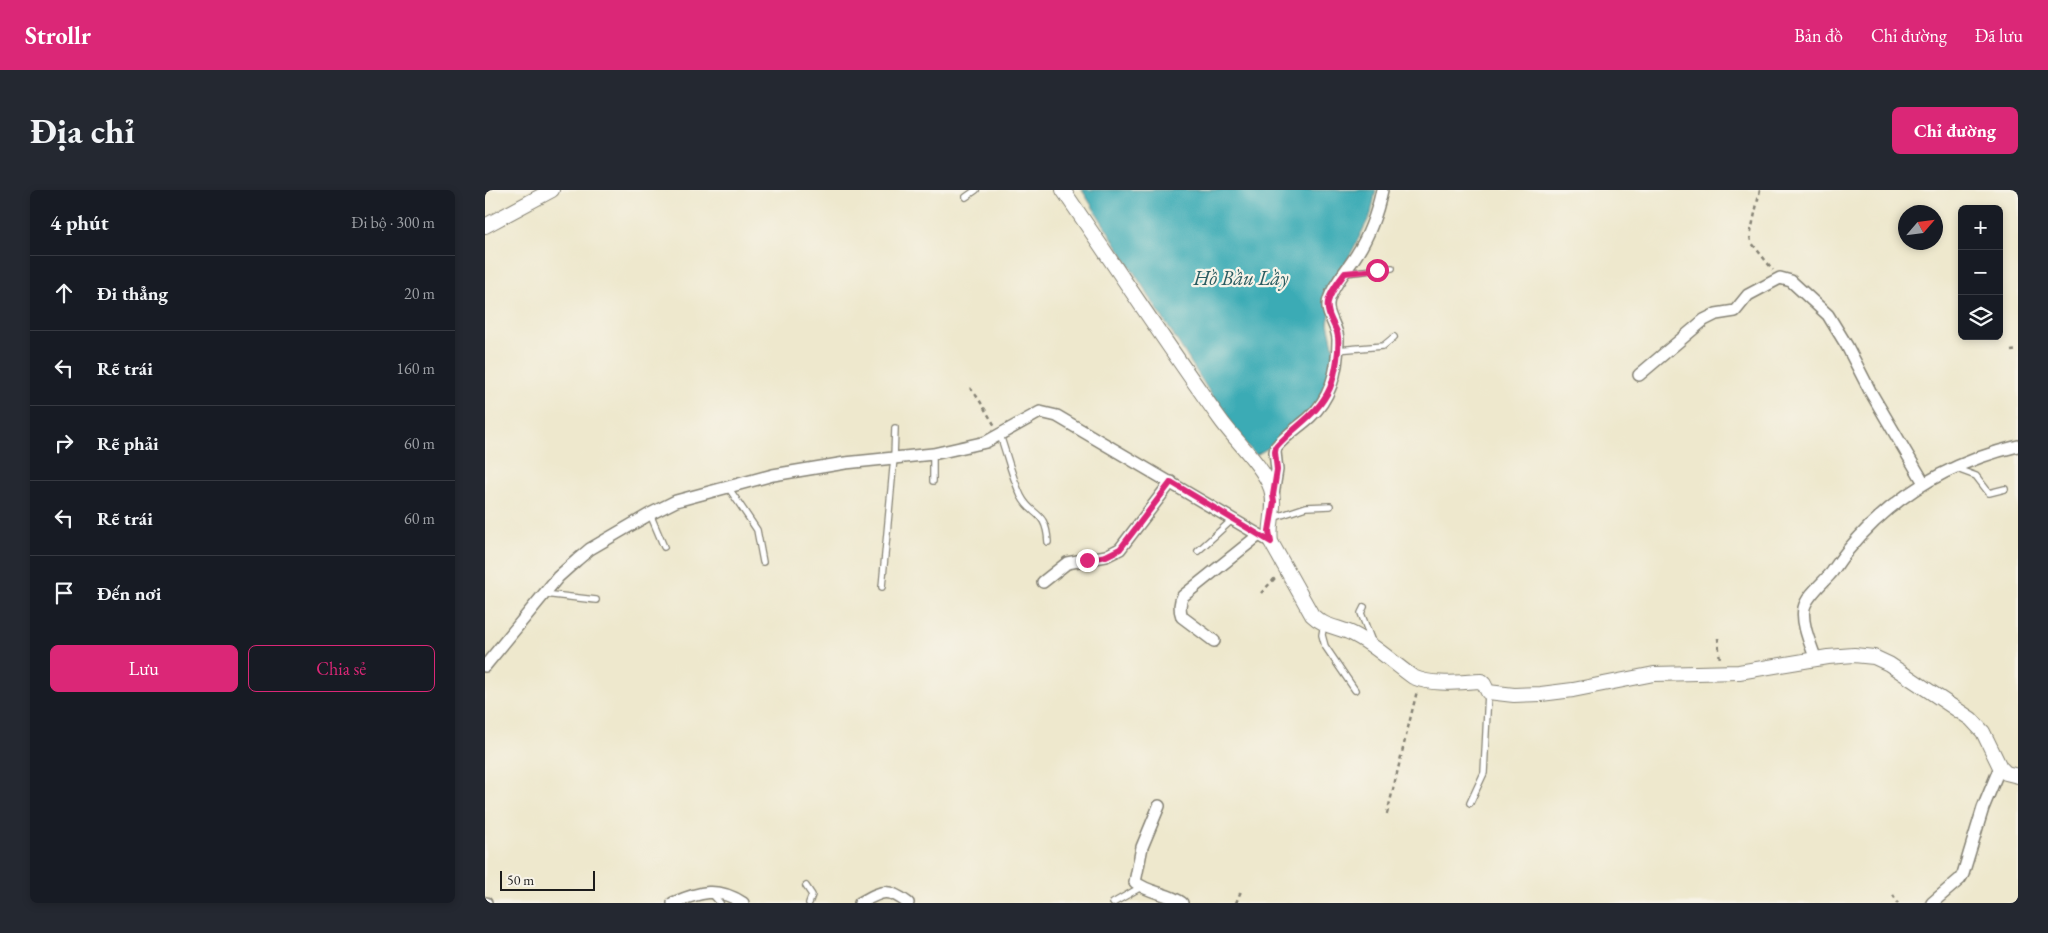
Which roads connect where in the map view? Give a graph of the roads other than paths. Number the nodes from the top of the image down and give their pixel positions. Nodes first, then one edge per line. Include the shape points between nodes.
1 (552, 190) edge
2 (976, 190) edge
3 (1063, 190) edge
4 (1382, 190) edge
5 (536, 193) edge
6 (966, 197) dead end
7 (485, 226) edge
8 (1392, 268) dead end
9 (1345, 273) junction
10 (1394, 338) dead end
11 (1337, 350) junction
12 (1639, 375) dead end
13 (895, 428) dead end
14 (1000, 436) junction
15 (2018, 446) edge
16 (933, 454) junction
17 (894, 458) junction
18 (1955, 468) junction
19 (933, 481) dead end
20 (1171, 482) junction
21 (1924, 483) junction
22 (728, 487) junction
23 (2005, 490) dead end
24 (1273, 495) junction
25 (1330, 506) dead end
26 (650, 514) junction
27 (1271, 518) junction
28 (1233, 519) junction
29 (1265, 538) junction
30 (1048, 542) dead end
31 (664, 547) dead end
32 (1198, 551) dead end
33 (763, 562) dead end
34 (1043, 582) dead end
35 (882, 587) dead end
36 (544, 594) junction
37 (596, 600) dead end
38 (1364, 607) dead end
39 (1324, 624) junction
40 (1215, 641) dead end
41 (1374, 647) junction
42 (1816, 660) junction
43 (485, 666) edge
44 (1355, 690) dead end
45 (1488, 692) junction
46 (2001, 767) junction
47 (2018, 776) edge
48 (1470, 803) dead end
49 (1159, 806) dead end
50 (806, 886) dead end
51 (1141, 887) junction
52 (709, 892) junction
53 (902, 901) edge
54 (673, 903) edge
55 (720, 903) edge
56 (743, 903) edge
57 (809, 903) edge
58 (861, 903) edge
59 (1113, 903) edge
60 (1182, 903) edge
61 (1932, 903) edge

1 - 5 street
2 - 6 lane
3 - 24 street via 1221,421 1266,478
4 - 9 street via 1372,228
5 - 7 street
8 - 9 lane
9 - 11 street via 1328,302 1329,315 1338,338
10 - 11 lane via 1383,346
11 - 24 street via 1331,386 1324,401 1276,447
12 - 21 street via 1704,320 1735,310 1748,295 1780,278 1791,281 1828,315
13 - 17 lane
14 - 16 street
14 - 20 street via 1040,412 1057,416
14 - 30 lane via 1021,494 1045,523
15 - 18 street via 1990,453
16 - 17 street
16 - 19 lane
17 - 22 street via 818,467
17 - 35 lane
18 - 21 street
18 - 23 lane via 1977,476 1989,493
20 - 28 street
20 - 34 street via 1120,549 1106,556 1067,563
21 - 42 street via 1874,523 1848,550 1804,607
22 - 26 street via 676,501
22 - 33 lane via 757,530
24 - 27 street
25 - 27 lane via 1306,507
26 - 31 lane
26 - 36 street via 590,549
27 - 29 street
28 - 29 street
28 - 32 lane
29 - 39 street via 1312,615
29 - 40 street via 1180,601 1182,617
36 - 37 lane
36 - 43 street
38 - 41 lane via 1361,613
39 - 41 street via 1344,630
39 - 44 lane via 1325,646
41 - 45 street via 1420,680 1481,682
42 - 45 street via 1739,672 1654,674 1541,694
42 - 46 street via 1874,656 1889,664 1971,719 1983,732
45 - 48 lane via 1484,772
46 - 47 street via 2006,773
46 - 61 street via 1983,808 1963,874
49 - 51 street via 1142,847 1135,878
50 - 57 lane via 812,895
51 - 59 lane
51 - 60 street
52 - 54 street
52 - 55 lane
52 - 56 street via 721,892
53 - 58 street via 893,892 885,891

